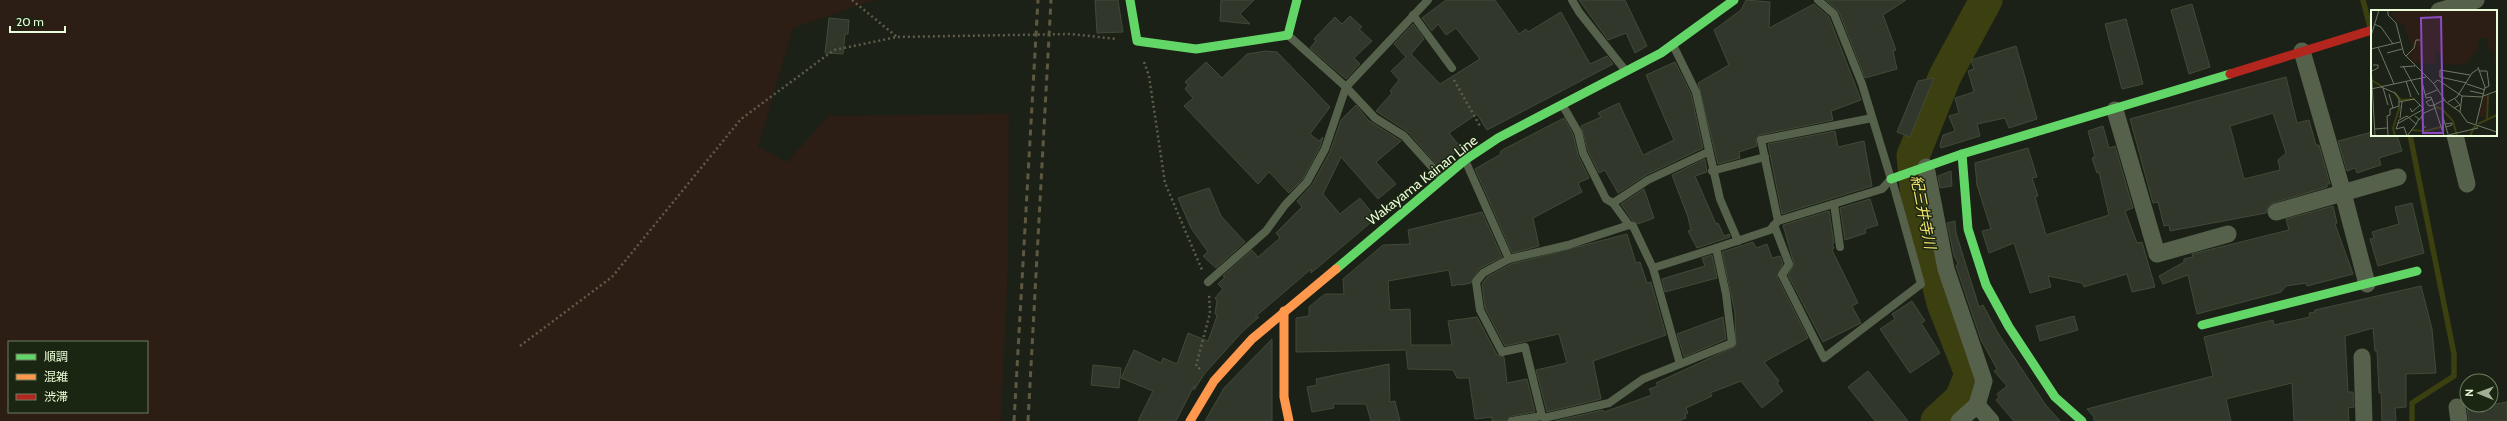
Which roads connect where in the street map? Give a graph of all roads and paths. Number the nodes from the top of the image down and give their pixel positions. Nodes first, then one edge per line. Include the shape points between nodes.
1 (852, 0) edge
2 (1130, 0) edge
3 (1297, 0) edge
4 (1428, 0) edge
5 (1572, 0) edge
6 (1734, 0) edge
7 (1818, 0) edge
8 (2476, 0) edge
9 (2442, 10) edge
10 (1413, 15) junction
11 (2369, 31) edge
12 (1288, 35) junction
13 (897, 37) junction
14 (1137, 41) junction
15 (1673, 44) junction
16 (2302, 51) junction
17 (1452, 68) joint
18 (1626, 71) junction
19 (1346, 87) junction
20 (1562, 105) junction
21 (2115, 110) junction
22 (1872, 118) junction
23 (2455, 136) edge
24 (1490, 144) junction
25 (1708, 152) junction
26 (1962, 154) junction
27 (1765, 157) junction
28 (1465, 160) junction
29 (1923, 168) junction
30 (1712, 171) junction
31 (2398, 177) dead end
32 (1442, 178) junction
33 (1894, 178) junction
34 (2467, 184) dead end
35 (2343, 193) junction
36 (1613, 203) junction
37 (1834, 204) junction
38 (2276, 212) dead end
39 (1776, 223) junction
40 (1629, 225) junction
41 (2228, 234) dead end
42 (1738, 240) junction
43 (1840, 247) dead end
44 (1716, 248) junction
45 (1509, 259) junction
46 (1653, 268) junction
47 (2417, 271) dead end
48 (1208, 282) junction
49 (2367, 284) junction
50 (1284, 311) junction
51 (2202, 325) dead end
52 (520, 346) dead end
53 (2362, 357) dead end
54 (1680, 364) junction
55 (1214, 381) junction
56 (1977, 405) junction
57 (1542, 416) junction
58 (1190, 421) edge
59 (1289, 421) edge
60 (1512, 421) edge
61 (1959, 421) edge
62 (1990, 421) edge
63 (2082, 421) edge
64 (2364, 421) edge

1 - 13 path
2 - 14 street
3 - 12 street
4 - 10 lane
5 - 18 lane
6 - 15 street, Wakayama Kainan Line
7 - 22 lane via 1834,14 1862,84
8 - 9 street
10 - 17 lane
10 - 19 lane
11 - 16 street
12 - 14 street via 1196,49
12 - 19 lane
13 - 14 path via 1071,34
13 - 52 path via 834,50 741,119 612,277
14 - 48 path via 1148,76 1165,184
15 - 18 street, Wakayama Kainan Line
15 - 25 lane via 1696,92
16 - 21 street
16 - 35 street
17 - 24 path via 1452,75
18 - 20 street, Wakayama Kainan Line
19 - 32 lane via 1375,118 1404,136
19 - 48 lane via 1326,148 1307,182 1285,205 1266,231
20 - 24 street, Wakayama Kainan Line
20 - 36 lane via 1578,132 1583,153 1606,199
21 - 26 street
21 - 41 street via 2157,254
22 - 27 lane via 1761,140
22 - 33 lane
23 - 34 street
24 - 28 street, Wakayama Kainan Line
25 - 30 lane
25 - 36 lane via 1648,180
26 - 29 street
26 - 63 street via 1968,229 1986,285 2009,327 2055,398
27 - 30 lane
27 - 39 lane
28 - 32 street, Wakayama Kainan Line
28 - 45 lane
29 - 33 street
29 - 56 street via 1946,269 1984,381
30 - 42 lane via 1720,199
31 - 35 street
32 - 50 street, Wakayama Kainan Line
33 - 37 lane via 1882,189
33 - 39 lane via 1921,284 1824,358 1782,275 1789,264
35 - 38 street
35 - 49 street
36 - 40 lane
37 - 39 lane
37 - 43 lane
39 - 42 lane via 1770,230
40 - 45 lane via 1568,245
40 - 46 lane via 1633,226
42 - 44 lane
44 - 46 lane
44 - 54 lane via 1733,340 1732,343
45 - 57 lane via 1482,273 1476,282 1480,310 1502,352 1525,347
46 - 54 lane
47 - 49 street
48 - 55 path via 1210,312 1196,366
49 - 51 street
50 - 55 street, Wakayama Kainan Line via 1252,339
50 - 59 street via 1284,397
53 - 64 street
54 - 57 lane via 1643,379 1609,403 1544,418
55 - 58 street, Wakayama Kainan Line
56 - 61 street
56 - 62 street
57 - 60 lane

